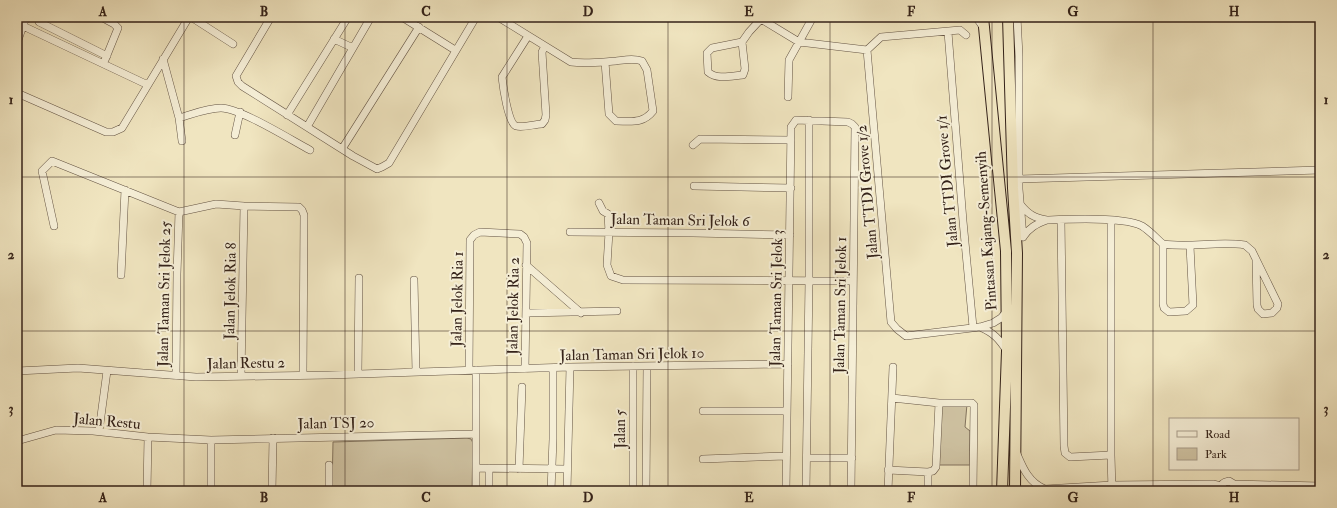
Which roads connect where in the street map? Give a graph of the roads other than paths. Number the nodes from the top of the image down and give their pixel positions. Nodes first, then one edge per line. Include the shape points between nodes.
1 (26, 17) edge
2 (37, 17) edge
3 (101, 17) edge
4 (190, 17) edge
5 (271, 17) edge
6 (348, 17) edge
7 (371, 17) edge
8 (402, 17) edge
9 (476, 17) edge
10 (498, 17) edge
11 (813, 17) edge
12 (976, 17) edge
13 (983, 17) edge
14 (1008, 17) edge
15 (1017, 17) edge
16 (761, 18) edge
17 (23, 26) junction
18 (419, 27) junction
19 (984, 29) junction
20 (948, 32) junction
21 (966, 35) dead end
22 (528, 36) junction
23 (334, 39) junction
24 (742, 42) junction
25 (799, 42) junction
26 (17, 43) edge
27 (233, 44) dead end
28 (545, 46) junction
29 (353, 48) junction
30 (455, 50) junction
31 (867, 50) junction
32 (107, 56) junction
33 (163, 59) junction
34 (605, 62) junction
35 (103, 63) junction
36 (148, 84) junction
37 (17, 93) edge
38 (788, 97) dead end
39 (240, 112) junction
40 (287, 115) junction
41 (179, 118) junction
42 (809, 120) junction
43 (848, 122) joint
44 (307, 128) junction
45 (235, 135) dead end
46 (791, 140) junction
47 (182, 141) dead end
48 (693, 145) dead end
49 (342, 149) junction
50 (310, 150) dead end
51 (1320, 170) edge
52 (1019, 180) junction
53 (694, 186) dead end
54 (791, 188) junction
55 (125, 190) junction
56 (599, 203) dead end
57 (1020, 204) junction
58 (244, 206) junction
59 (179, 212) junction
60 (1047, 220) junction
61 (1061, 220) junction
62 (1111, 220) junction
63 (54, 226) dead end
64 (480, 232) joint
65 (570, 232) dead end
66 (609, 232) junction
67 (790, 235) junction
68 (1023, 236) junction
69 (1163, 244) junction
70 (1190, 246) junction
71 (1017, 253) junction
72 (1256, 260) junction
73 (526, 264) junction
74 (121, 275) dead end
75 (359, 278) dead end
76 (414, 280) dead end
77 (809, 281) junction
78 (853, 281) junction
79 (789, 282) junction
80 (1008, 310) junction
81 (617, 311) dead end
82 (526, 313) junction
83 (581, 313) junction
84 (977, 327) junction
85 (17, 345) edge
86 (1008, 351) junction
87 (17, 359) edge
88 (788, 364) junction
89 (634, 366) junction
90 (647, 366) junction
91 (570, 367) junction
92 (893, 367) dead end
93 (552, 368) junction
94 (525, 369) junction
95 (472, 370) junction
96 (18, 371) edge
97 (107, 371) junction
98 (416, 372) junction
99 (358, 374) junction
100 (303, 375) junction
101 (176, 376) junction
102 (242, 376) junction
103 (522, 387) dead end
104 (892, 398) junction
105 (939, 402) junction
106 (787, 411) junction
107 (703, 412) dead end
108 (99, 431) junction
109 (475, 434) junction
110 (148, 437) junction
111 (273, 438) junction
112 (197, 439) joint
113 (211, 440) junction
114 (17, 441) edge
115 (1015, 448) junction
116 (1111, 455) junction
117 (786, 456) junction
118 (807, 458) junction
119 (852, 458) junction
120 (703, 459) dead end
121 (329, 465) dead end
122 (476, 468) junction
123 (489, 468) junction
124 (519, 469) junction
125 (551, 469) junction
126 (566, 470) junction
127 (888, 470) junction
128 (928, 472) junction
129 (1320, 486) edge
130 (1112, 488) edge
131 (1221, 488) edge
132 (1235, 488) edge
133 (147, 491) edge
134 (211, 491) edge
135 (272, 491) edge
136 (329, 491) edge
137 (476, 491) edge
138 (489, 491) edge
139 (551, 491) edge
140 (567, 491) edge
141 (633, 491) edge
142 (646, 491) edge
143 (786, 491) edge
144 (806, 491) edge
145 (851, 491) edge
146 (888, 491) edge
147 (928, 491) edge
148 (973, 491) edge
149 (1002, 491) edge
150 (1015, 491) edge

1 - 17 street
2 - 32 street via 38,22
3 - 32 street via 118,28
4 - 27 street
4 - 33 street
5 - 40 street via 236,76 242,86
6 - 23 street
7 - 29 street
8 - 18 street
9 - 30 street
10 - 22 street
11 - 25 street
12 - 19 street
13 - 19 highway, Pintasan Kajang-Semenyih
14 - 71 highway, Pintasan Kajang-Semenyih
15 - 52 street
16 - 24 street
16 - 25 street
17 - 26 street
17 - 35 street
18 - 30 street
18 - 49 street
19 - 80 highway, Pintasan Kajang-Semenyih via 1006,252
20 - 21 street via 960,30
20 - 31 street via 881,37
20 - 84 street, Jalan TTDI Grove 1/1 via 962,213
22 - 28 street
22 - 28 street via 502,78 510,118 514,125 542,124 545,120 542,52
23 - 29 street
23 - 40 street
24 - 24 street via 712,48 707,53 708,72 717,77 742,75 745,68
25 - 31 street
25 - 38 street via 789,60
28 - 34 street via 570,62
29 - 44 street
30 - 49 street via 389,163 377,168
31 - 84 street, Jalan TTDI Grove 1/2 via 892,322 897,330 906,336
32 - 35 street
33 - 36 street
33 - 41 street
34 - 34 street via 636,59 642,61 647,70 653,111 648,117 642,121 616,121 609,114
35 - 36 street
36 - 37 street via 122,128 113,132 106,132
39 - 41 street via 222,108 209,109
39 - 45 street
39 - 50 street
40 - 44 street
41 - 47 street
42 - 43 street, Jalan Taman Sri Jelok 3
42 - 46 street, Jalan Taman Sri Jelok 3 via 796,120 791,127
42 - 77 street, Jalan Taman Sri Jelok 3
43 - 78 street, Jalan Taman Sri Jelok 1 via 854,127
44 - 49 street
46 - 48 street via 700,139
46 - 54 street, Jalan Taman Sri Jelok 3
51 - 52 street
52 - 57 street
53 - 54 street
54 - 67 street, Jalan Taman Sri Jelok 3
55 - 59 street
55 - 63 street via 52,161 42,171
55 - 74 street
56 - 66 street via 608,214
57 - 60 street via 1031,216
57 - 68 street
58 - 59 street via 216,204
58 - 100 street via 299,206 304,215
58 - 102 street, Jalan Jelok Ria 8
59 - 101 street, Jalan Taman Sri Jelok 25
60 - 61 street
60 - 68 street via 1034,225
61 - 62 street
61 - 116 street via 1064,446 1070,457
62 - 69 street via 1142,226
62 - 116 street
64 - 73 street, Jalan Jelok Ria 2 via 520,234 527,243
64 - 95 street, Jalan Jelok Ria 1 via 470,240
65 - 66 street, Jalan Taman Sri Jelok 6
66 - 67 street, Jalan Taman Sri Jelok 6
66 - 79 street via 607,265 611,276 623,280
67 - 79 street, Jalan Taman Sri Jelok 3
68 - 71 street
69 - 70 street
69 - 70 street via 1163,304 1169,312 1186,311 1193,305
70 - 72 street via 1245,245
71 - 115 highway, Pintasan Kajang-Semenyih
72 - 72 street via 1278,304 1272,313 1263,314 1258,309
73 - 82 street, Jalan Jelok Ria 2
73 - 83 street
75 - 99 street
76 - 98 street
77 - 78 street
77 - 79 street
77 - 118 street, Jalan Taman Sri Jelok 3
78 - 119 street, Jalan Taman Sri Jelok 1
79 - 88 street, Jalan Taman Sri Jelok 3
80 - 84 street via 993,323
80 - 86 highway, Pintasan Kajang-Semenyih
81 - 83 street
82 - 83 street
82 - 94 street, Jalan Jelok Ria 2
84 - 86 street via 991,331
85 - 87 street
86 - 149 highway, Pintasan Kajang-Semenyih
87 - 96 street
88 - 90 street, Jalan Taman Sri Jelok 10
88 - 106 street, Jalan Taman Sri Jelok 3
89 - 90 street, Jalan Taman Sri Jelok 10
89 - 91 street, Jalan Taman Sri Jelok 10
89 - 141 street, Jalan 5
90 - 142 street
91 - 93 street, Jalan Taman Sri Jelok 10
91 - 126 street
92 - 104 street
93 - 94 street, Jalan Taman Sri Jelok 10
93 - 125 street
94 - 95 street, Jalan Taman Sri Jelok 10
95 - 98 street, Jalan Restu 2
95 - 109 street
96 - 97 street, Jalan Restu 2 via 78,368
97 - 101 street, Jalan Restu 2
97 - 108 street
98 - 99 street, Jalan Restu 2
99 - 100 street, Jalan Restu 2
100 - 102 street, Jalan Restu 2
101 - 102 street, Jalan Restu 2
103 - 124 street
104 - 105 street
104 - 127 street
105 - 128 street via 936,467
105 - 148 street via 974,405
106 - 107 street
106 - 117 street, Jalan Taman Sri Jelok 3
108 - 110 street, Jalan Restu
108 - 114 street, Jalan Restu via 56,430
109 - 111 street, Jalan TSJ 20
109 - 122 street
110 - 112 street, Jalan Restu
110 - 133 street
111 - 113 street, Jalan TSJ 20
111 - 135 street
112 - 113 street, Jalan TSJ 20
113 - 134 street
115 - 130 street via 1028,476 1045,489
115 - 150 highway, Pintasan Kajang-Semenyih
116 - 130 street
117 - 120 street
117 - 143 street, Jalan Taman Sri Jelok 3
118 - 119 street
118 - 144 street, Jalan Taman Sri Jelok 3
119 - 145 street, Jalan Taman Sri Jelok 1
121 - 136 street
122 - 123 street
122 - 137 street
123 - 124 street
123 - 138 street
124 - 125 street
125 - 126 street
125 - 139 street
126 - 140 street
127 - 128 street
127 - 146 street
128 - 147 street
129 - 132 street
130 - 131 street via 1213,484
131 - 132 street via 1229,481

